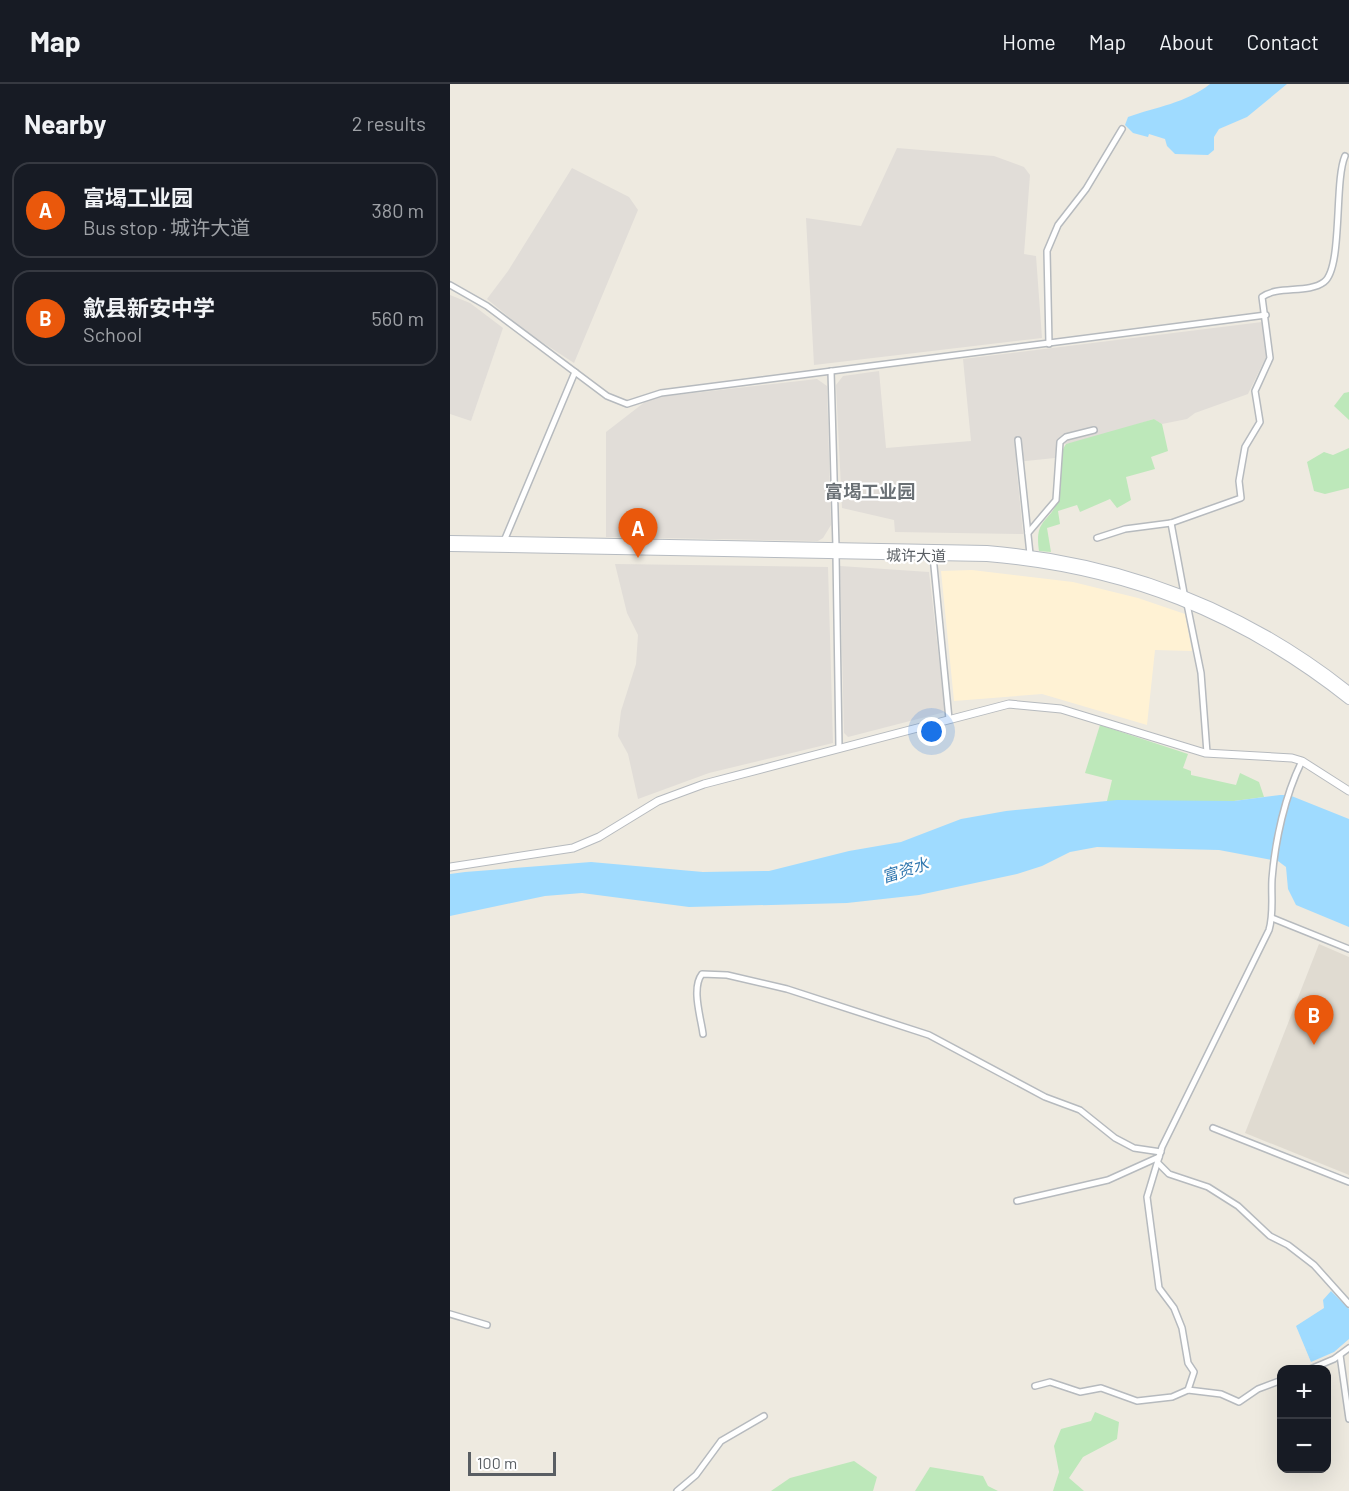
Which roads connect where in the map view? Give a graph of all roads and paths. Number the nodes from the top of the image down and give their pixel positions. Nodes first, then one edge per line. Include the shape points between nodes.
1 (1122, 129) dead end
2 (1345, 156) dead end
3 (450, 285) edge
4 (1266, 315) junction
5 (1049, 344) junction
6 (831, 371) junction
7 (575, 372) junction
8 (1094, 430) dead end
9 (1018, 440) dead end
10 (1171, 523) junction
11 (1028, 533) junction
12 (1098, 538) dead end
13 (450, 540) edge
14 (504, 541) junction
15 (450, 547) edge
16 (836, 551) junction
17 (1030, 554) junction
18 (933, 556) junction
19 (1184, 593) junction
20 (1186, 602) junction
21 (1349, 691) edge
22 (1349, 700) edge
23 (949, 719) junction
24 (839, 748) junction
25 (1207, 753) junction
26 (1302, 761) junction
27 (1349, 791) edge
28 (450, 867) edge
29 (1272, 918) junction
30 (1349, 949) edge
31 (703, 1035) dead end
32 (1214, 1128) dead end
33 (1159, 1158) junction
34 (1349, 1182) edge
35 (1017, 1201) dead end
36 (1349, 1304) edge
37 (450, 1314) edge
38 (487, 1325) dead end
39 (1349, 1348) edge
40 (1340, 1355) junction
41 (1319, 1365) edge
42 (1277, 1382) edge
43 (1035, 1386) dead end
44 (1188, 1390) junction
45 (764, 1416) dead end
46 (1349, 1419) edge
47 (677, 1491) edge

1 - 5 street via 1095,176 1058,225 1047,251
2 - 4 street via 1338,178 1339,216 1330,277 1322,284 1264,295
3 - 7 street via 487,306
4 - 5 street
4 - 10 street via 1270,358 1255,391 1260,422 1245,447 1239,481 1241,498
5 - 6 street
6 - 7 street via 661,393 627,404 614,400
6 - 16 street
7 - 14 street
8 - 11 street via 1060,442 1056,500
9 - 11 street
10 - 12 street via 1125,529
10 - 19 street
11 - 17 street
13 - 14 main road, 城许大道
14 - 16 main road, 城许大道
15 - 16 main road, 城许大道
16 - 17 main road, 城许大道 via 987,550
16 - 18 main road, 城许大道
16 - 24 street
17 - 19 main road, 城许大道 via 1115,570
18 - 20 main road, 城许大道 via 987,557 1054,565 1113,577
18 - 23 street
19 - 21 main road, 城许大道 via 1266,633
20 - 22 main road, 城许大道 via 1272,645
20 - 25 street via 1201,673
23 - 24 street
23 - 25 street via 999,706 1037,705
24 - 28 street via 658,801 573,848
25 - 26 street via 1273,755
26 - 27 street
26 - 29 street via 1289,794 1274,863
29 - 30 street
29 - 33 street
31 - 33 street via 697,990 702,974 727,975 787,989 929,1035 1045,1097 1080,1110 1115,1138
32 - 34 street
33 - 35 street via 1108,1180
33 - 36 street via 1169,1174 1208,1187 1238,1206 1270,1236 1314,1265
33 - 44 street via 1148,1197 1156,1269 1159,1288 1182,1328 1188,1363 1194,1372
37 - 38 street
39 - 40 street
40 - 41 street
40 - 46 street
42 - 44 street via 1239,1401 1221,1394
43 - 44 street via 1050,1382 1080,1392 1101,1388 1137,1401 1172,1397
45 - 47 street via 721,1441 696,1474

